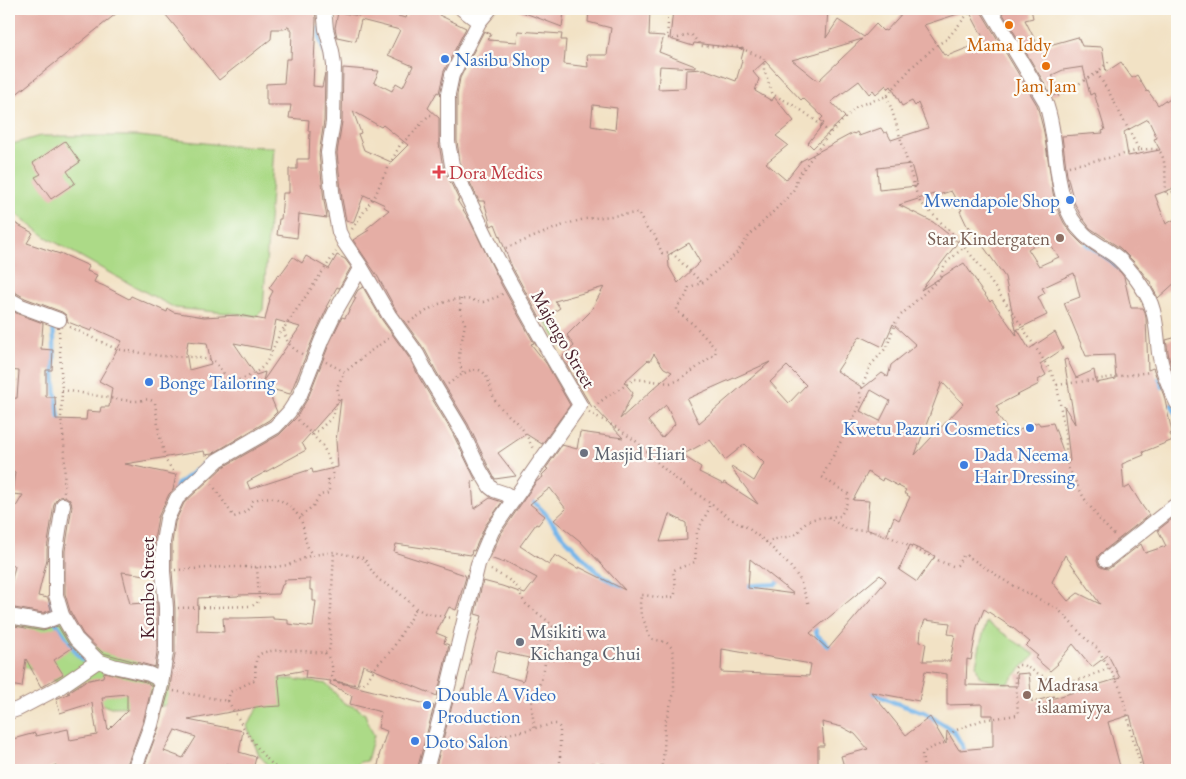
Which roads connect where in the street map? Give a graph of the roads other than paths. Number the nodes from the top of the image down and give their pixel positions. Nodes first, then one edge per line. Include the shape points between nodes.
1 (324, 9) edge
2 (462, 9) edge
3 (490, 9) edge
4 (990, 9) edge
5 (479, 22) junction
6 (361, 267) junction
7 (9, 299) edge
8 (59, 320) road end
9 (1177, 403) edge
10 (513, 501) junction
11 (1177, 504) edge
12 (63, 505) road end
13 (1106, 560) dead end
14 (62, 615) junction
15 (9, 616) edge
16 (98, 661) junction
17 (161, 685) junction
18 (9, 712) edge
19 (134, 770) edge
20 (426, 770) edge

1 - 6 street via 334,65 333,122 328,153 336,217 339,232
2 - 5 street
3 - 5 street, Majengo Street
4 - 9 street via 1045,101 1060,185 1072,219 1084,234 1118,258 1151,304 1163,372
5 - 10 street, Majengo Street via 452,74 448,94 448,142 452,165 510,282 586,409 539,462
6 - 10 street via 417,354 490,487
6 - 17 street, Kombo Street via 322,339 300,394 289,412 276,426 205,471 177,498 166,519 163,542 166,653
7 - 8 street
10 - 20 street, Majengo Street via 492,531 478,564
11 - 13 street
12 - 14 street via 56,550 56,594
14 - 15 street via 44,622
14 - 16 street via 76,639
16 - 17 street via 149,674
16 - 18 street via 60,687
17 - 19 street, Kombo Street via 151,725

